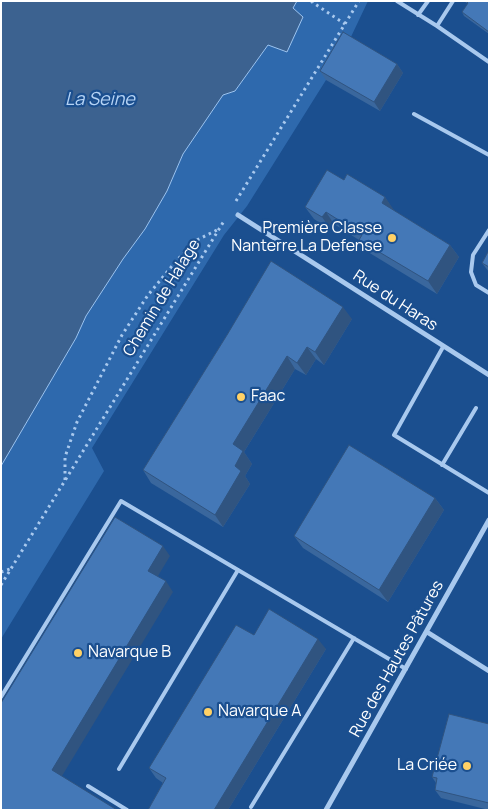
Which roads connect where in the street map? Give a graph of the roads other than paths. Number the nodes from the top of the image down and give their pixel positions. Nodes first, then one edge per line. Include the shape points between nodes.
1 (428, 1) edge
2 (453, 1) edge
3 (400, 2) edge
4 (418, 15) junction
5 (437, 26) junction
6 (489, 62) edge
7 (414, 114) dead end
8 (489, 155) edge
9 (238, 215) dead end
10 (489, 230) edge
11 (489, 293) edge
12 (443, 347) junction
13 (489, 375) edge
14 (476, 408) dead end
15 (442, 465) junction
16 (489, 493) edge
17 (489, 520) edge
18 (238, 570) junction
19 (427, 632) junction
20 (354, 638) junction
21 (406, 669) junction
22 (489, 671) edge
23 (1, 697) edge
24 (118, 769) dead end
25 (88, 786) dead end
26 (251, 807) dead end
27 (127, 810) edge
28 (326, 810) edge

1 - 4 lane
2 - 5 lane
3 - 4 lane
4 - 5 lane
5 - 6 lane
7 - 8 lane
9 - 12 street, Rue du Haras
10 - 11 lane via 473,255 472,272 476,285
12 - 13 street, Rue du Haras
12 - 15 lane via 394,435
14 - 15 lane
15 - 16 lane
17 - 19 street, Rue des Hautes Pâtures
18 - 20 lane
18 - 23 lane via 120,501
18 - 24 lane
19 - 21 street, Rue des Hautes Pâtures
19 - 22 street
20 - 21 lane
20 - 26 lane
21 - 28 street, Rue des Hautes Pâtures
25 - 27 lane

